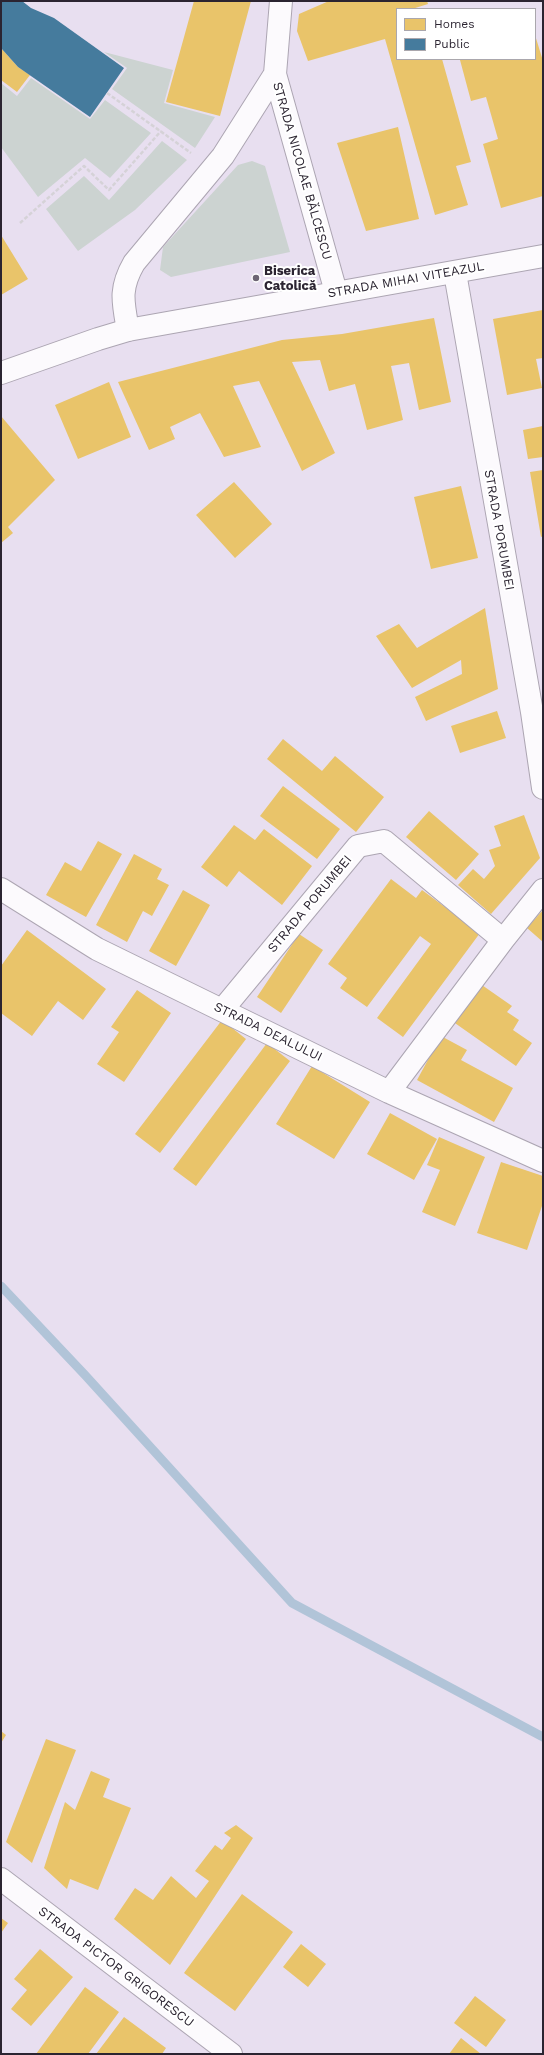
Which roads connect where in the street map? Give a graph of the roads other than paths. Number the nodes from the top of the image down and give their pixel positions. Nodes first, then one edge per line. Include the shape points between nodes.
1 (281, 1) edge
2 (275, 74) junction
3 (543, 256) edge
4 (455, 273) junction
5 (336, 292) junction
6 (128, 330) junction
7 (1, 374) edge
8 (543, 788) edge
9 (1, 889) edge
10 (543, 890) edge
11 (503, 940) junction
12 (223, 1009) junction
13 (389, 1092) junction
14 (543, 1161) edge
15 (1, 1880) edge
16 (230, 2054) edge

1 - 2 main road, STRADA NICOLAE BĂLCESCU
2 - 5 main road, STRADA NICOLAE BĂLCESCU
2 - 6 main road via 223,156 134,263 124,281 123,303
3 - 4 main road, STRADA MIHAI VITEAZUL
4 - 5 main road, STRADA MIHAI VITEAZUL
4 - 8 main road, STRADA PORUMBEI
5 - 6 main road, STRADA MIHAI VITEAZUL
6 - 7 main road, STRADA MIHAI VITEAZUL
9 - 12 main road, STRADA DEALULUI via 97,949
10 - 11 main road
11 - 12 main road, STRADA PORUMBEI via 384,841 358,846
11 - 13 main road
12 - 13 main road, STRADA DEALULUI
13 - 14 main road, STRADA DEALULUI
15 - 16 main road, STRADA PICTOR GRIGORESCU

